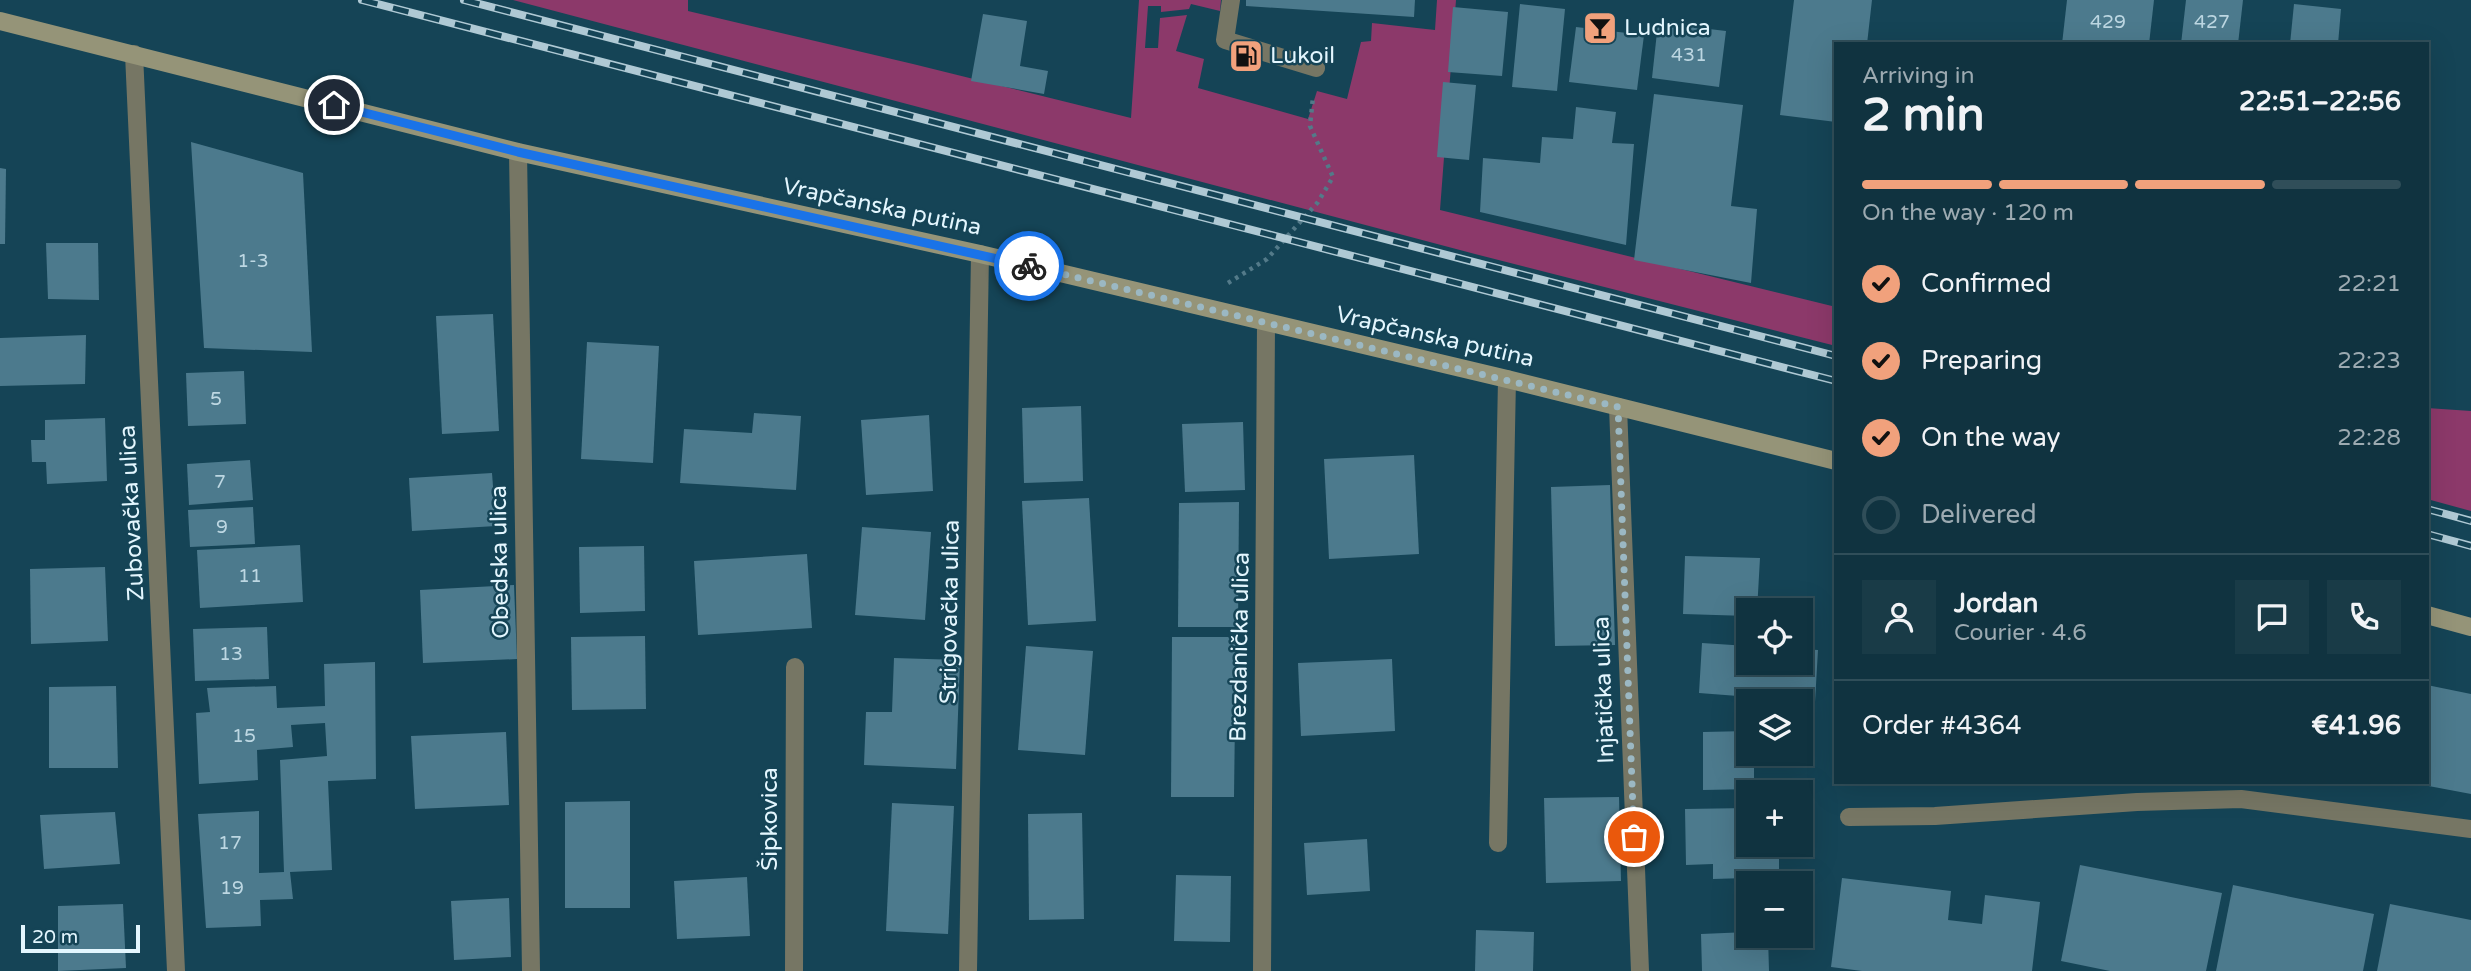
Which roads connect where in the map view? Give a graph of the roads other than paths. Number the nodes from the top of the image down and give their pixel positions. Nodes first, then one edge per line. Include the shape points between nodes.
1 (1231, 0) edge
2 (0, 21) edge
3 (134, 54) junction
4 (1317, 68) road end
5 (518, 152) junction
6 (980, 254) junction
7 (1266, 323) junction
8 (1507, 379) junction
9 (1618, 407) junction
10 (1834, 461) edge
11 (2429, 616) edge
12 (2471, 626) edge
13 (795, 667) dead end
14 (1849, 817) dead end
15 (2471, 829) edge
16 (1498, 842) dead end
17 (176, 971) edge
18 (531, 971) edge
19 (794, 971) edge
20 (968, 971) edge
21 (1262, 971) edge
22 (1640, 971) edge

1 - 4 street via 1225,40
2 - 3 street, Vrapčanska putina
3 - 5 street, Vrapčanska putina
3 - 17 street, Zubovačka ulica
5 - 6 street, Vrapčanska putina
5 - 18 street, Obedska ulica
6 - 7 street, Vrapčanska putina
6 - 20 street, Strigovačka ulica
7 - 8 street, Vrapčanska putina
7 - 21 street, Brezdanička ulica
8 - 9 street, Vrapčanska putina
8 - 16 street
9 - 10 street, Vrapčanska putina
9 - 22 street, Injatička ulica
11 - 12 street
13 - 19 street, Šipkovica
14 - 15 street via 2241,799

